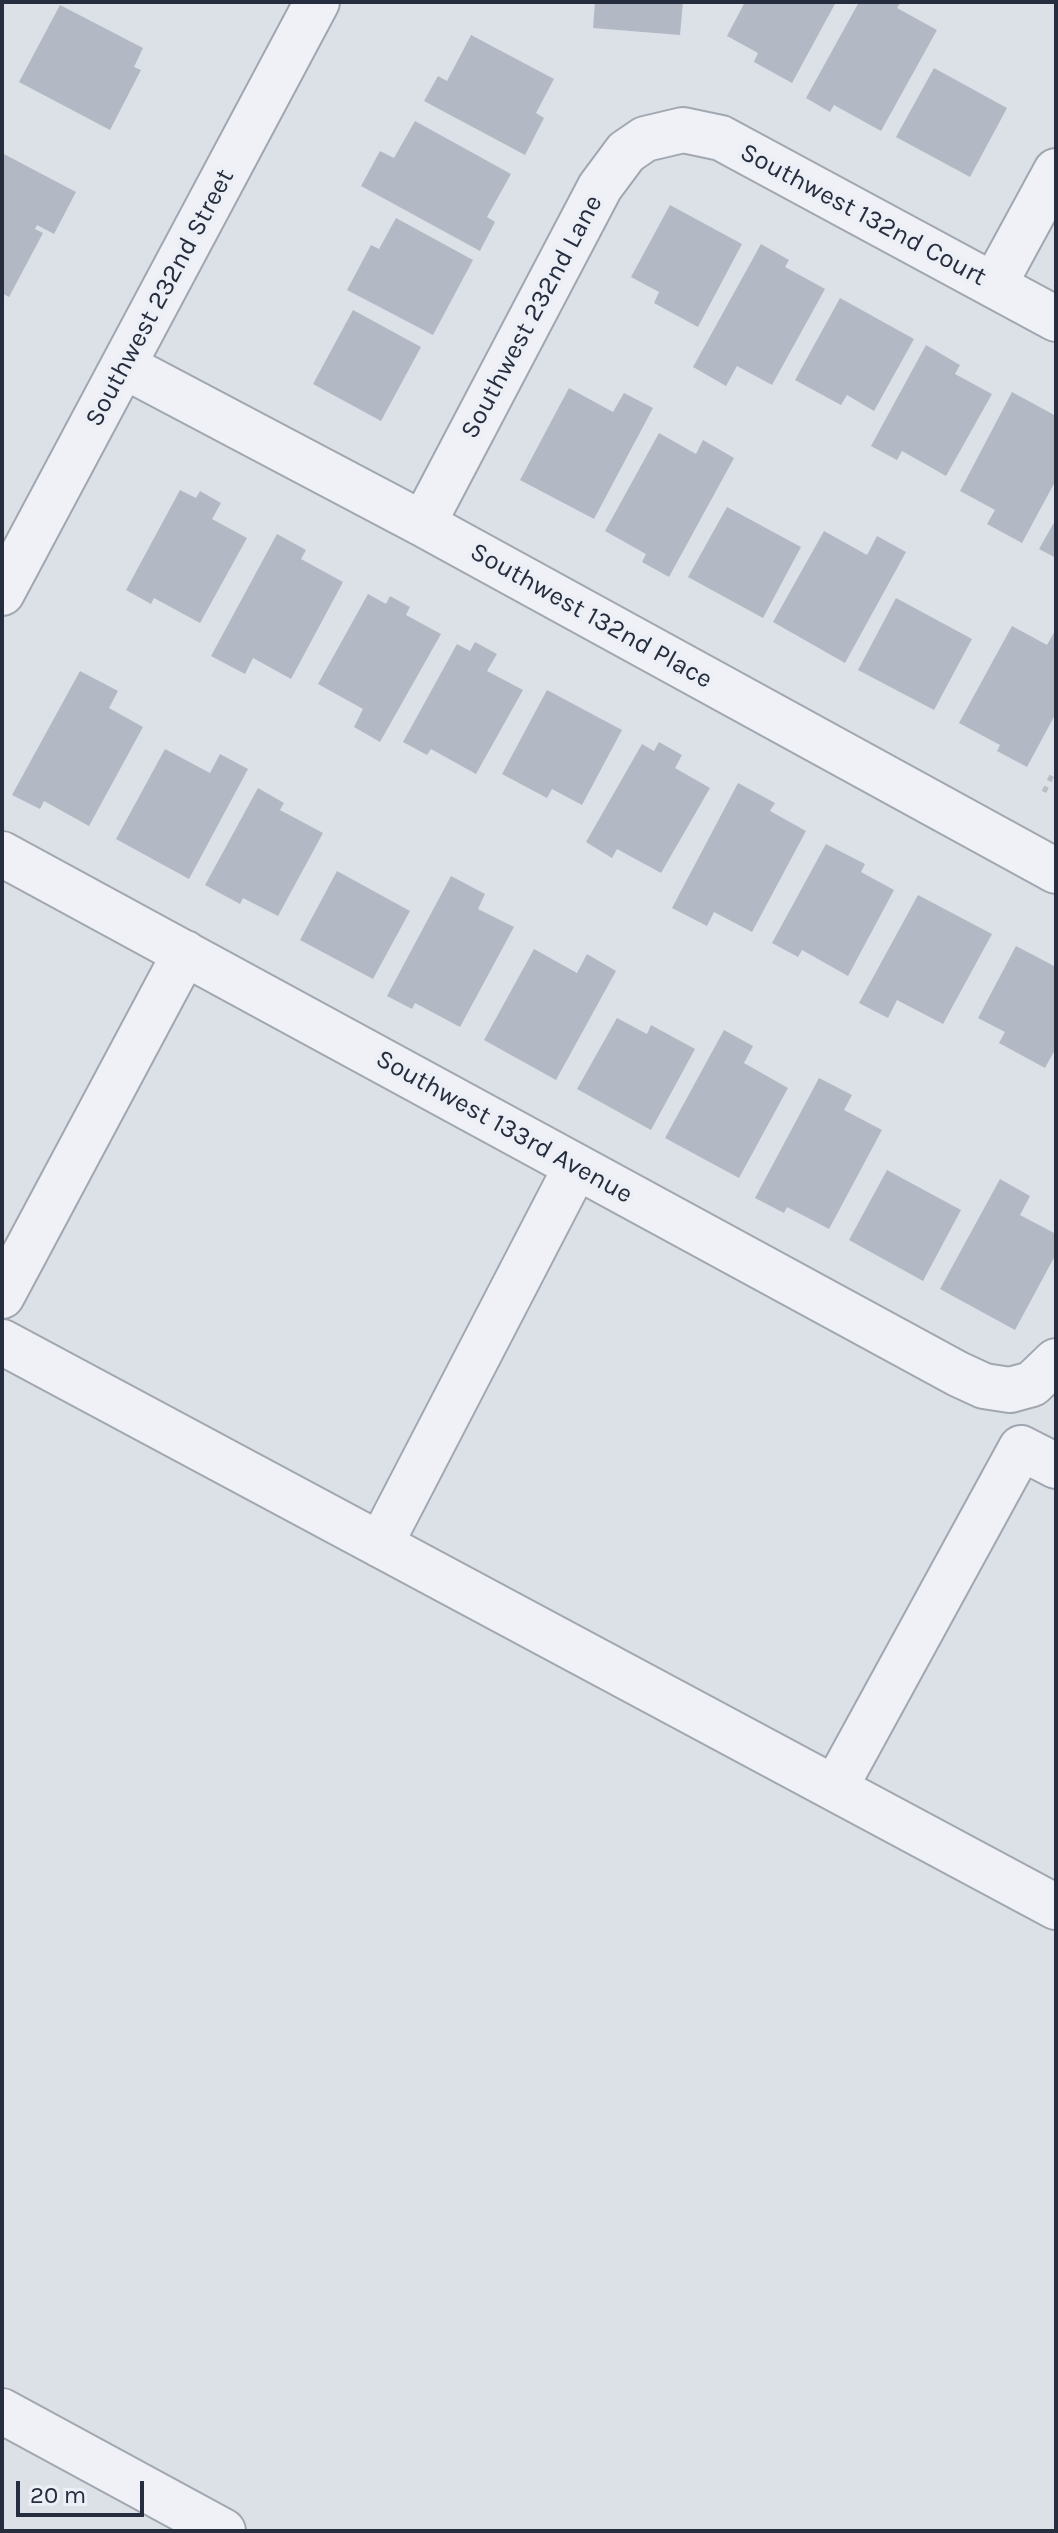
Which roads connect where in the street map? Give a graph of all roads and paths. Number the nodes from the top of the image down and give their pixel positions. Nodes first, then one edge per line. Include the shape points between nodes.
1 (317, 2) edge
2 (664, 133) joint
3 (1056, 171) edge
4 (994, 285) junction
5 (1056, 319) edge
6 (124, 366) junction
7 (423, 524) junction
8 (2, 593) edge
9 (1056, 775) edge
10 (1044, 792) dead end
11 (2, 854) edge
12 (1056, 871) edge
13 (185, 953) junction
14 (576, 1167) junction
15 (2, 1296) edge
16 (2, 1342) edge
17 (1056, 1361) edge
18 (1010, 1390) junction
19 (1039, 1457) edge
20 (380, 1545) junction
21 (835, 1788) junction
22 (1056, 1907) edge
23 (2, 2411) edge
24 (223, 2531) edge

1 - 6 street, Southwest 232nd Street
2 - 4 street, Southwest 132nd Court via 683,130 721,138
2 - 7 street, Southwest 232nd Lane via 626,152 600,187
3 - 4 street
4 - 5 street, Southwest 132nd Court
6 - 7 street, Southwest 132nd Place
6 - 8 street, Southwest 232nd Street
7 - 12 street, Southwest 132nd Place
9 - 10 path
11 - 13 street, Southwest 133rd Avenue
13 - 14 street, Southwest 133rd Avenue
13 - 15 street
14 - 18 street, Southwest 133rd Avenue via 958,1374
14 - 20 street
16 - 20 street
17 - 18 street via 1032,1384
18 - 19 street
19 - 21 street
20 - 21 street
21 - 22 street
23 - 24 street

